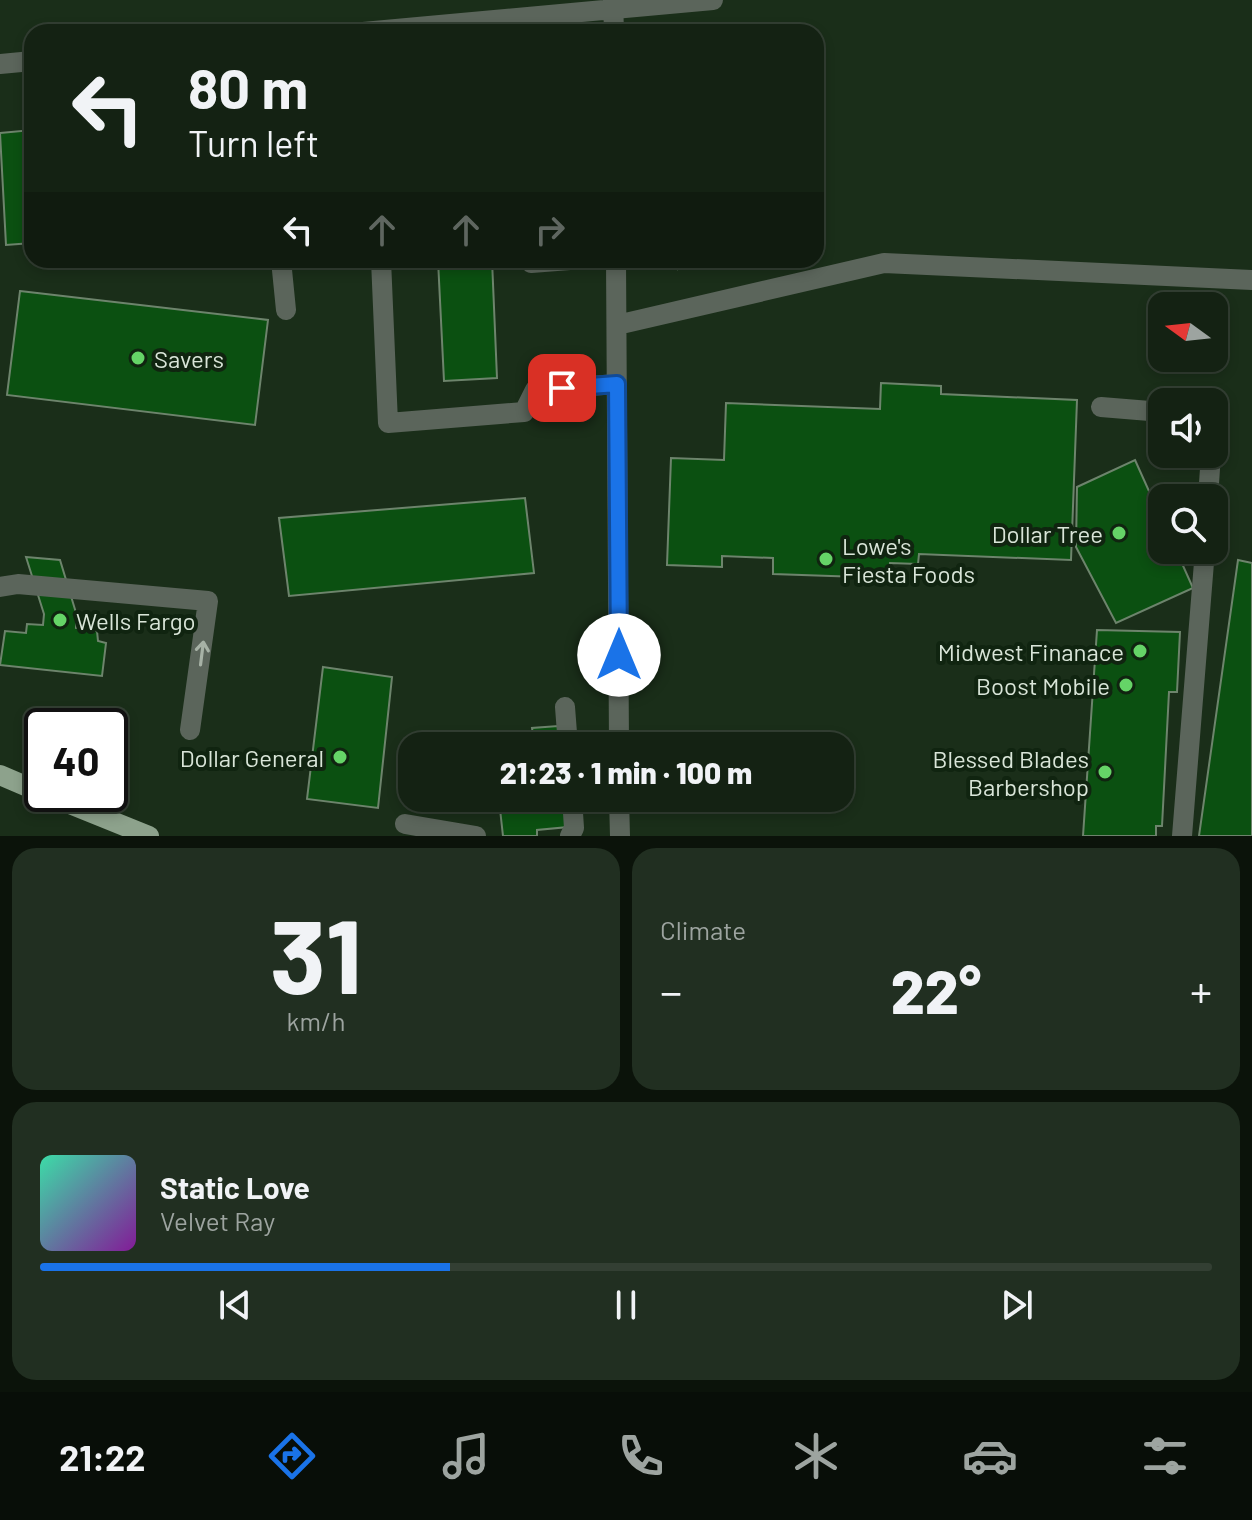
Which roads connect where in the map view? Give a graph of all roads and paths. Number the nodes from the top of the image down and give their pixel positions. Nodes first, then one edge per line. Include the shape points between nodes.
1 (713, 0) edge
2 (614, 5) edge
3 (532, 24) edge
4 (24, 62) edge
5 (0, 64) edge
6 (282, 268) edge
7 (381, 268) edge
8 (616, 268) edge
9 (1252, 280) edge
10 (286, 310) dead end
11 (617, 325) junction
12 (617, 384) junction
13 (1101, 407) dead end
14 (1148, 411) edge
15 (1204, 564) edge
16 (0, 587) edge
17 (565, 707) dead end
18 (190, 730) dead end
19 (567, 732) edge
20 (619, 732) edge
21 (0, 775) edge
22 (24, 785) edge
23 (90, 812) edge
24 (573, 812) edge
25 (619, 812) edge
26 (405, 824) dead end
27 (149, 836) edge
28 (476, 836) edge
29 (570, 836) edge
30 (620, 836) edge
31 (1182, 836) edge

1 - 2 street
2 - 3 street
4 - 5 street
6 - 10 street
7 - 12 street via 388,423 524,412 535,390
8 - 11 street
9 - 11 street via 884,263
11 - 12 street
12 - 20 street
13 - 14 street
15 - 31 street
18 -> 16 street via 208,601 18,584
17 - 19 street
21 - 22 main road
23 - 27 main road
24 - 29 street
25 - 30 street
26 - 28 street

